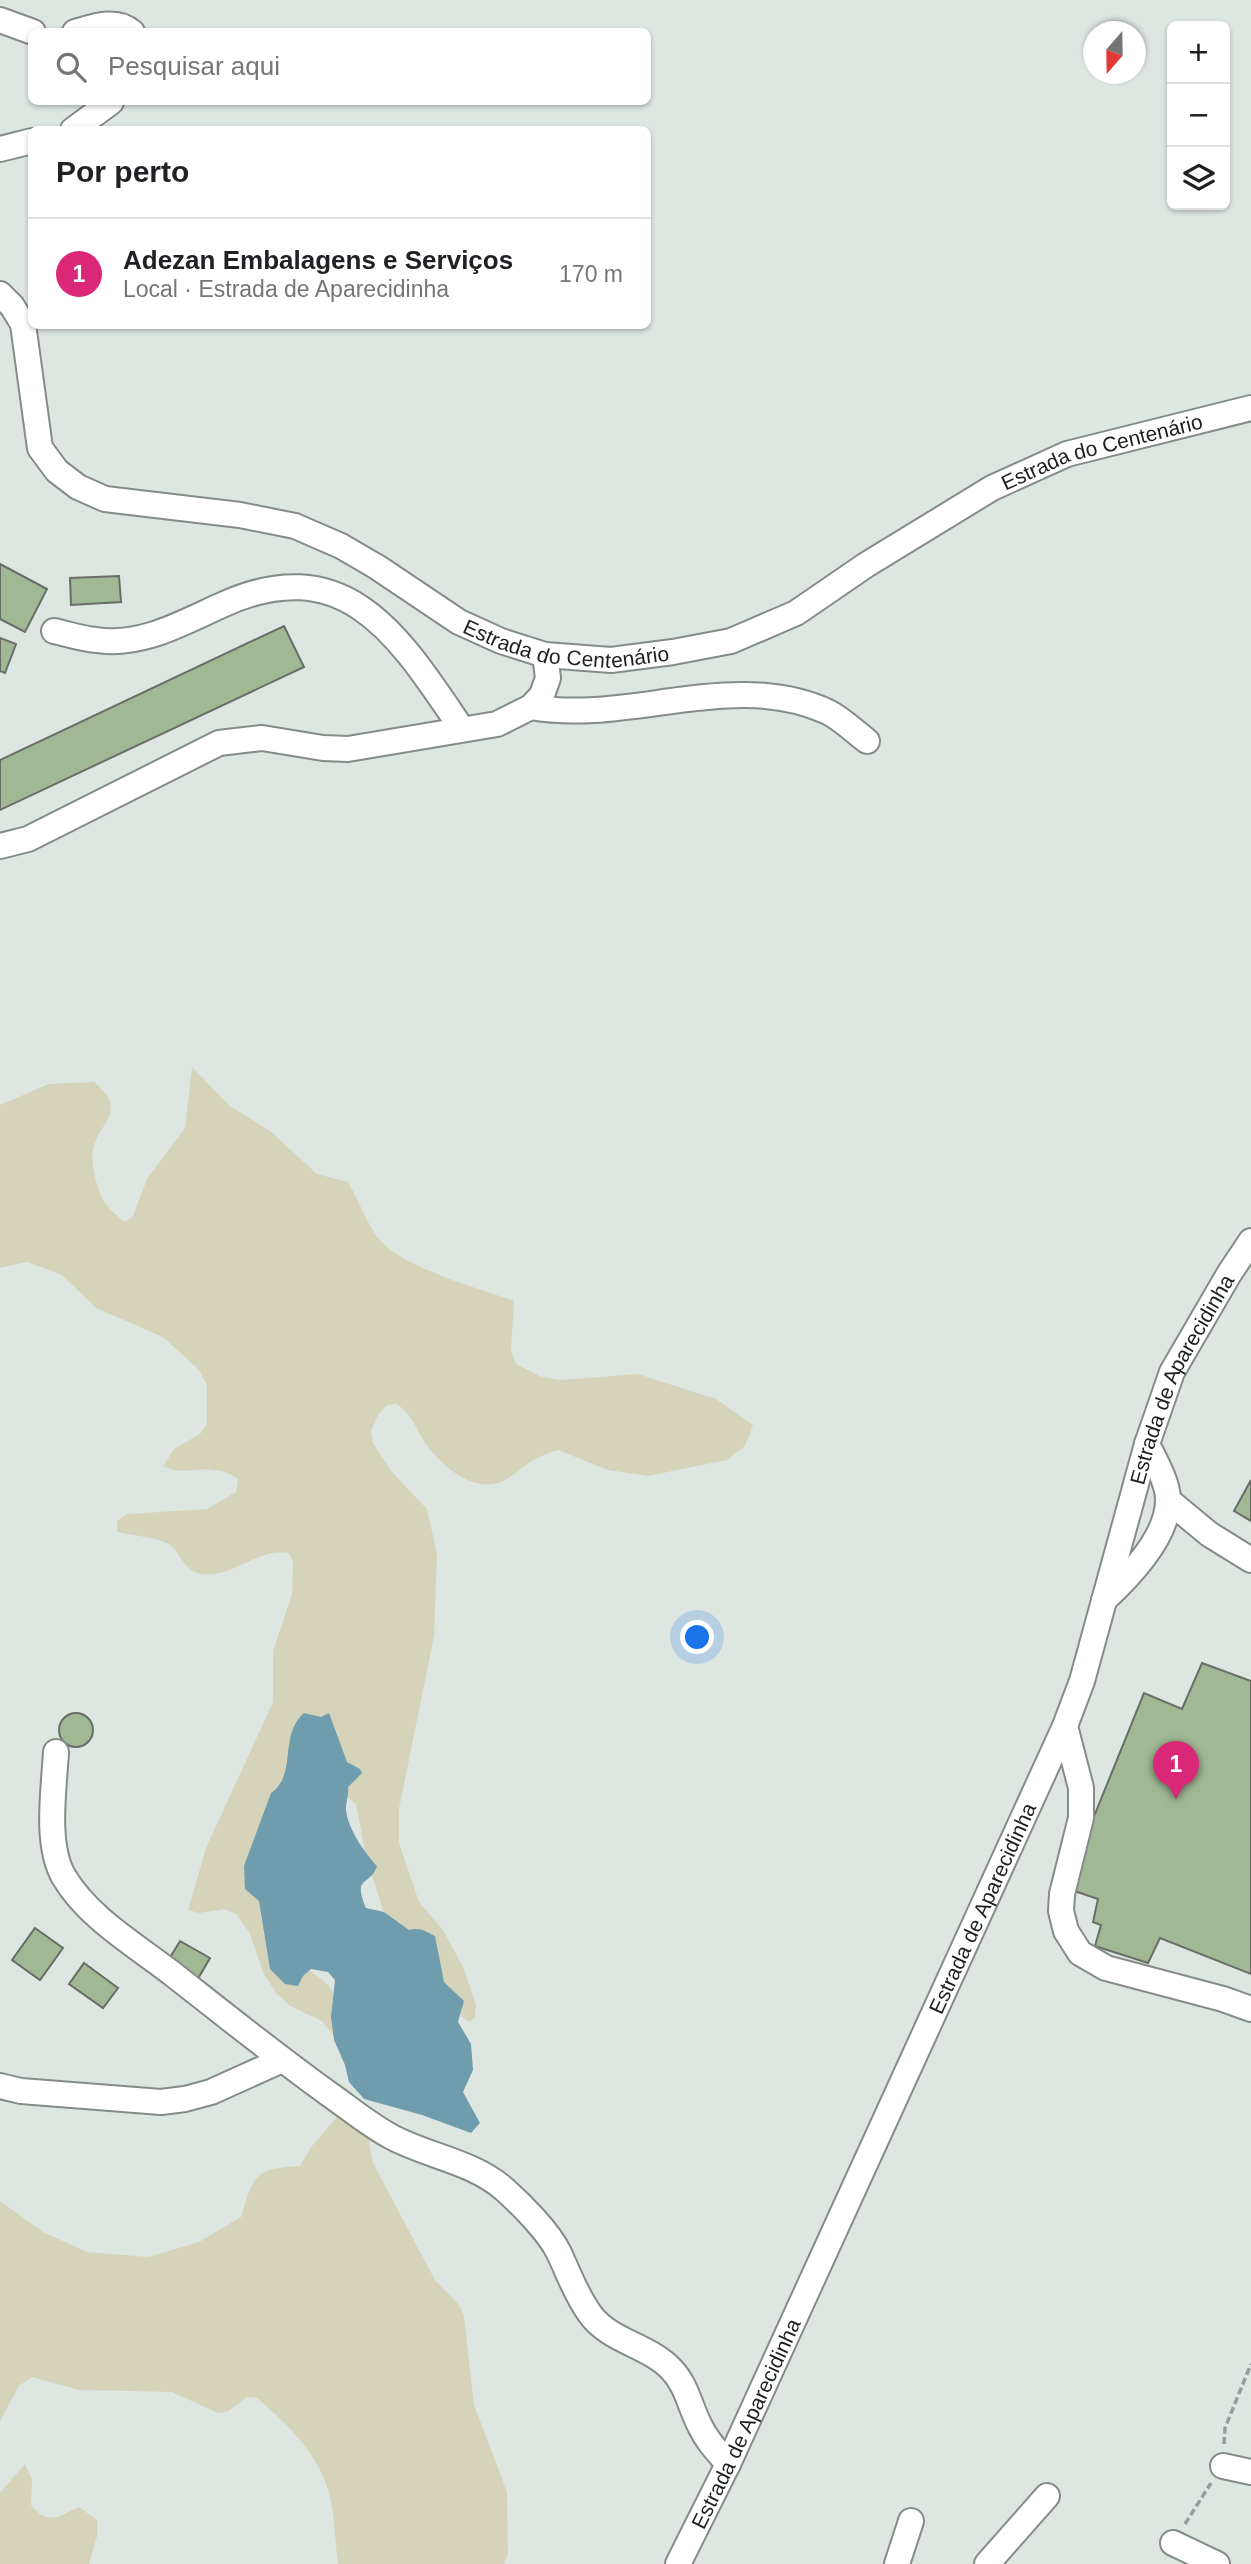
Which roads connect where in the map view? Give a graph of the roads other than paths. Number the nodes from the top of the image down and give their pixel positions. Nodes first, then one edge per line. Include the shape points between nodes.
1 (0, 20) edge
2 (88, 28) edge
3 (127, 28) edge
4 (28, 30) edge
5 (107, 105) edge
6 (78, 126) edge
7 (28, 142) edge
8 (0, 149) edge
9 (0, 294) edge
10 (1251, 408) edge
11 (54, 631) dead end
12 (545, 655) junction
13 (531, 707) junction
14 (462, 729) junction
15 (867, 741) dead end
16 (0, 845) edge
17 (1251, 1241) edge
18 (1147, 1444) junction
19 (1168, 1500) junction
20 (1251, 1560) edge
21 (1103, 1601) junction
22 (1065, 1726) junction
23 (56, 1752) dead end
24 (1251, 2009) edge
25 (282, 2060) junction
26 (0, 2086) edge
27 (728, 2463) junction
28 (1223, 2466) road end
29 (1251, 2472) edge
30 (1047, 2496) dead end
31 (911, 2521) dead end
32 (1173, 2543) road end
33 (678, 2564) edge
34 (897, 2564) edge
35 (987, 2564) edge
36 (1217, 2564) edge

1 - 4 street
2 - 3 street via 102,24
5 - 6 street
7 - 8 street
9 - 12 street, Estrada do Centenário via 23,324 40,448 57,471 78,487 105,499 240,514 295,526 377,566 459,622
10 - 12 street, Estrada do Centenário via 1067,454 1042,465 992,488 796,613 731,641 611,660
11 - 14 street via 96,641 122,641 148,636 225,603 271,590 299,586 327,590 349,599 401,643
12 - 13 street via 548,678
13 - 14 street via 497,724
13 - 15 street via 579,712 720,696 771,698 802,702 831,713
14 - 16 street via 348,749 262,738 219,743 28,839
17 - 18 street, Estrada de Aparecidinha via 1172,1372
18 - 19 street
18 - 21 street, Estrada de Aparecidinha
19 - 20 street via 1209,1534
19 - 21 street via 1157,1535 1140,1563
21 - 22 street, Estrada de Aparecidinha
22 - 24 street via 1082,1788 1081,1818 1061,1911 1066,1931 1080,1953 1106,1968
22 - 27 street, Estrada de Aparecidinha
23 - 25 street via 55,1856 64,1877 122,1936
25 - 26 street via 211,2092 161,2102
25 - 27 street via 387,2134 502,2187 558,2250 592,2317 671,2369 709,2443
27 - 33 street, Estrada de Aparecidinha
28 - 29 street
30 - 35 street
31 - 34 street
32 - 36 street

